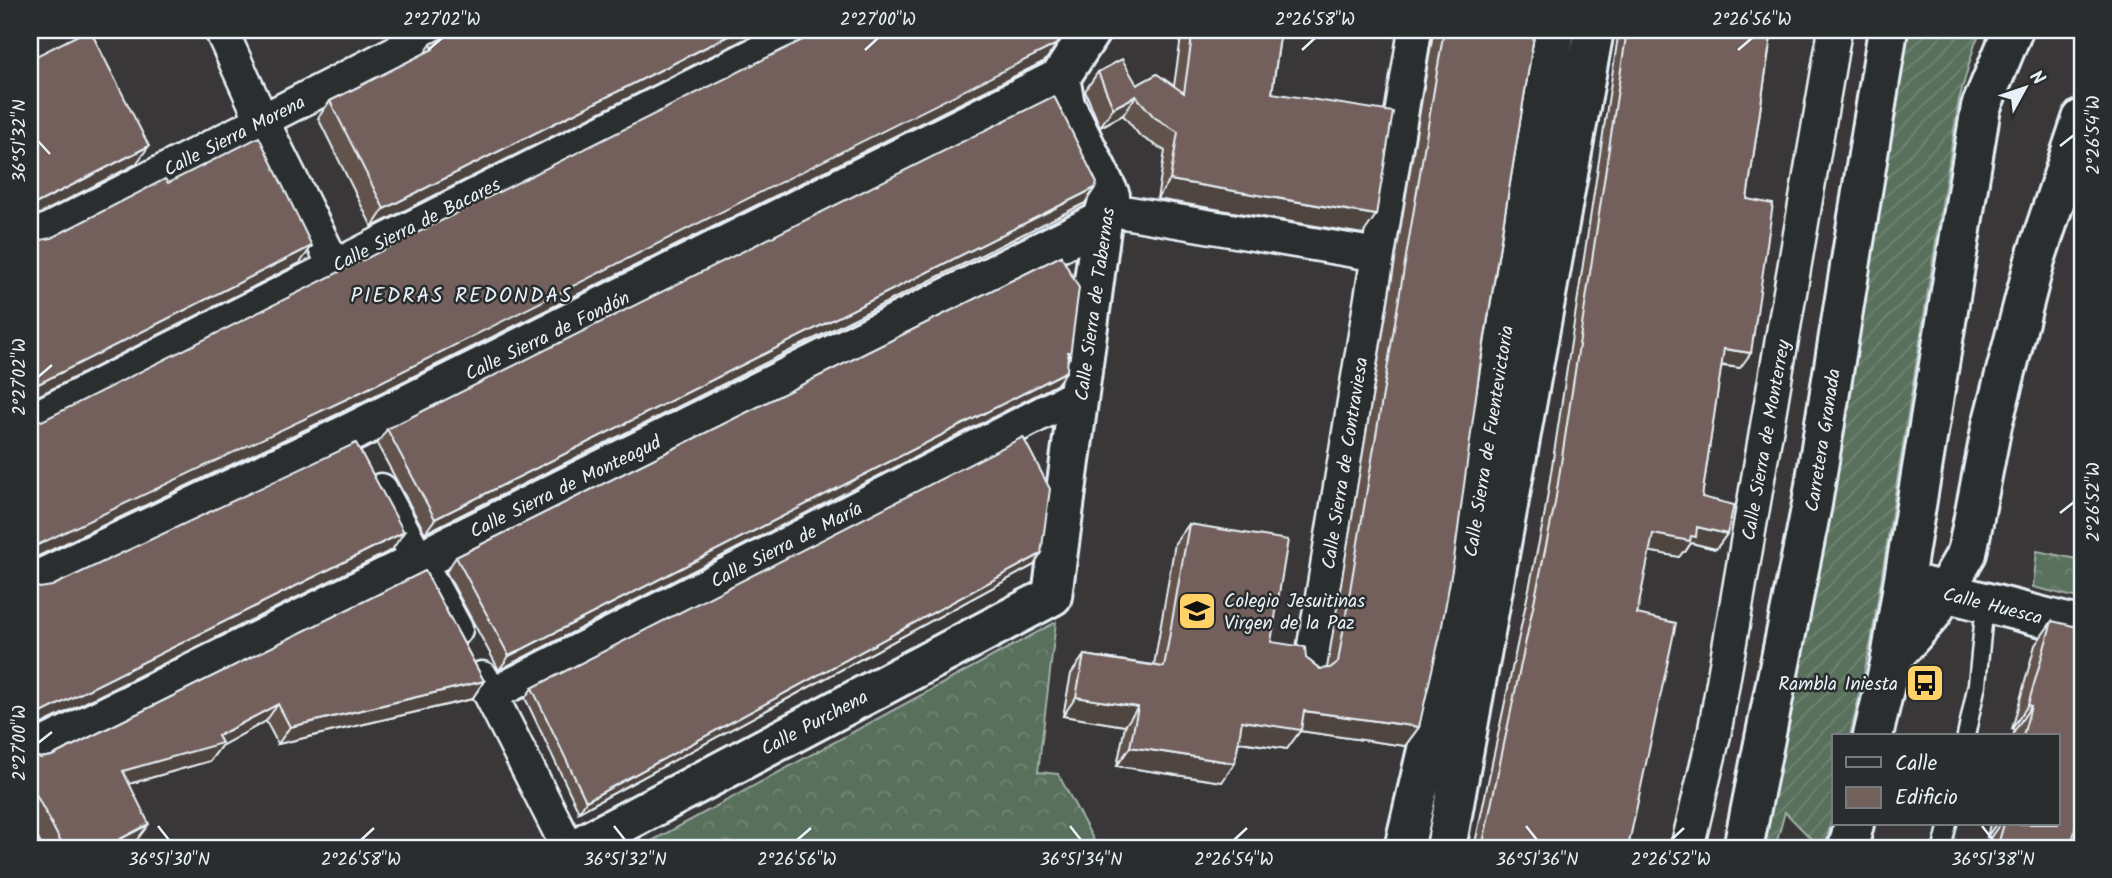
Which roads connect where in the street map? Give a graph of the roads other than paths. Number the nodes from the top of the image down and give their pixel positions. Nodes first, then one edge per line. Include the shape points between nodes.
1 (221, 30) edge
2 (439, 30) edge
3 (803, 30) edge
4 (1091, 30) edge
5 (1415, 30) edge
6 (1555, 30) edge
7 (1594, 30) edge
8 (1835, 30) edge
9 (1888, 30) edge
10 (2013, 30) edge
11 (1060, 78) junction
12 (2082, 119) edge
13 (262, 120) junction
14 (2075, 164) edge
15 (1104, 215) junction
16 (30, 239) edge
17 (1378, 255) junction
18 (334, 265) junction
19 (1081, 393) junction
20 (30, 420) edge
21 (360, 452) junction
22 (419, 559) junction
23 (1903, 582) junction
24 (30, 584) edge
25 (1944, 592) junction
26 (1052, 596) joint
27 (1985, 604) junction
28 (2082, 627) edge
29 (1891, 659) junction
30 (1310, 670) edge
31 (491, 695) junction
32 (1873, 734) edge
33 (1966, 734) edge
34 (30, 754) edge
35 (1854, 826) edge
36 (1948, 826) edge
37 (568, 848) edge
38 (576, 848) edge
39 (1404, 848) edge
40 (1446, 848) edge
41 (1687, 848) edge
42 (1743, 848) edge
43 (1848, 848) edge
44 (1942, 848) edge

1 - 13 street
2 - 13 street, Calle Sierra Morena
3 - 18 street, Calle Sierra de Bacares
4 - 11 street
5 - 17 street, Calle Sierra de Contraviesa
6 - 39 street, Calle Sierra de Fuentevictoria via 1465,588
7 - 40 street
8 - 41 street, Calle Sierra de Monterrey via 1714,735
9 - 42 street, Carretera Granada via 1812,504
10 - 23 street via 1982,107
11 - 15 street, Calle Sierra de Tabernas via 1065,105 1110,196
11 - 21 street, Calle Sierra de Fondón
12 - 14 street
13 - 16 street, Calle Sierra Morena
13 - 18 street
14 - 25 street via 2035,260 1995,412 1967,553
15 - 17 street
15 - 19 street, Calle Sierra de Tabernas
15 - 22 street, Calle Sierra de Monteagud
17 - 30 street, Calle Sierra de Contraviesa
18 - 20 street, Calle Sierra de Bacares
19 - 26 street, Calle Sierra de Tabernas
19 - 31 street, Calle Sierra de María
21 - 22 street
21 - 24 street, Calle Sierra de Fondón
22 - 31 street
22 - 34 street, Calle Sierra de Monteagud
23 - 25 street, Calle Huesca
23 - 29 street
25 - 27 street, Calle Huesca
25 - 29 street via 1932,613
26 - 38 street, Calle Purchena
27 - 28 street, Calle Huesca
27 - 33 lane via 1978,684
29 - 32 street
31 - 37 street
35 - 43 street
36 - 44 lane

